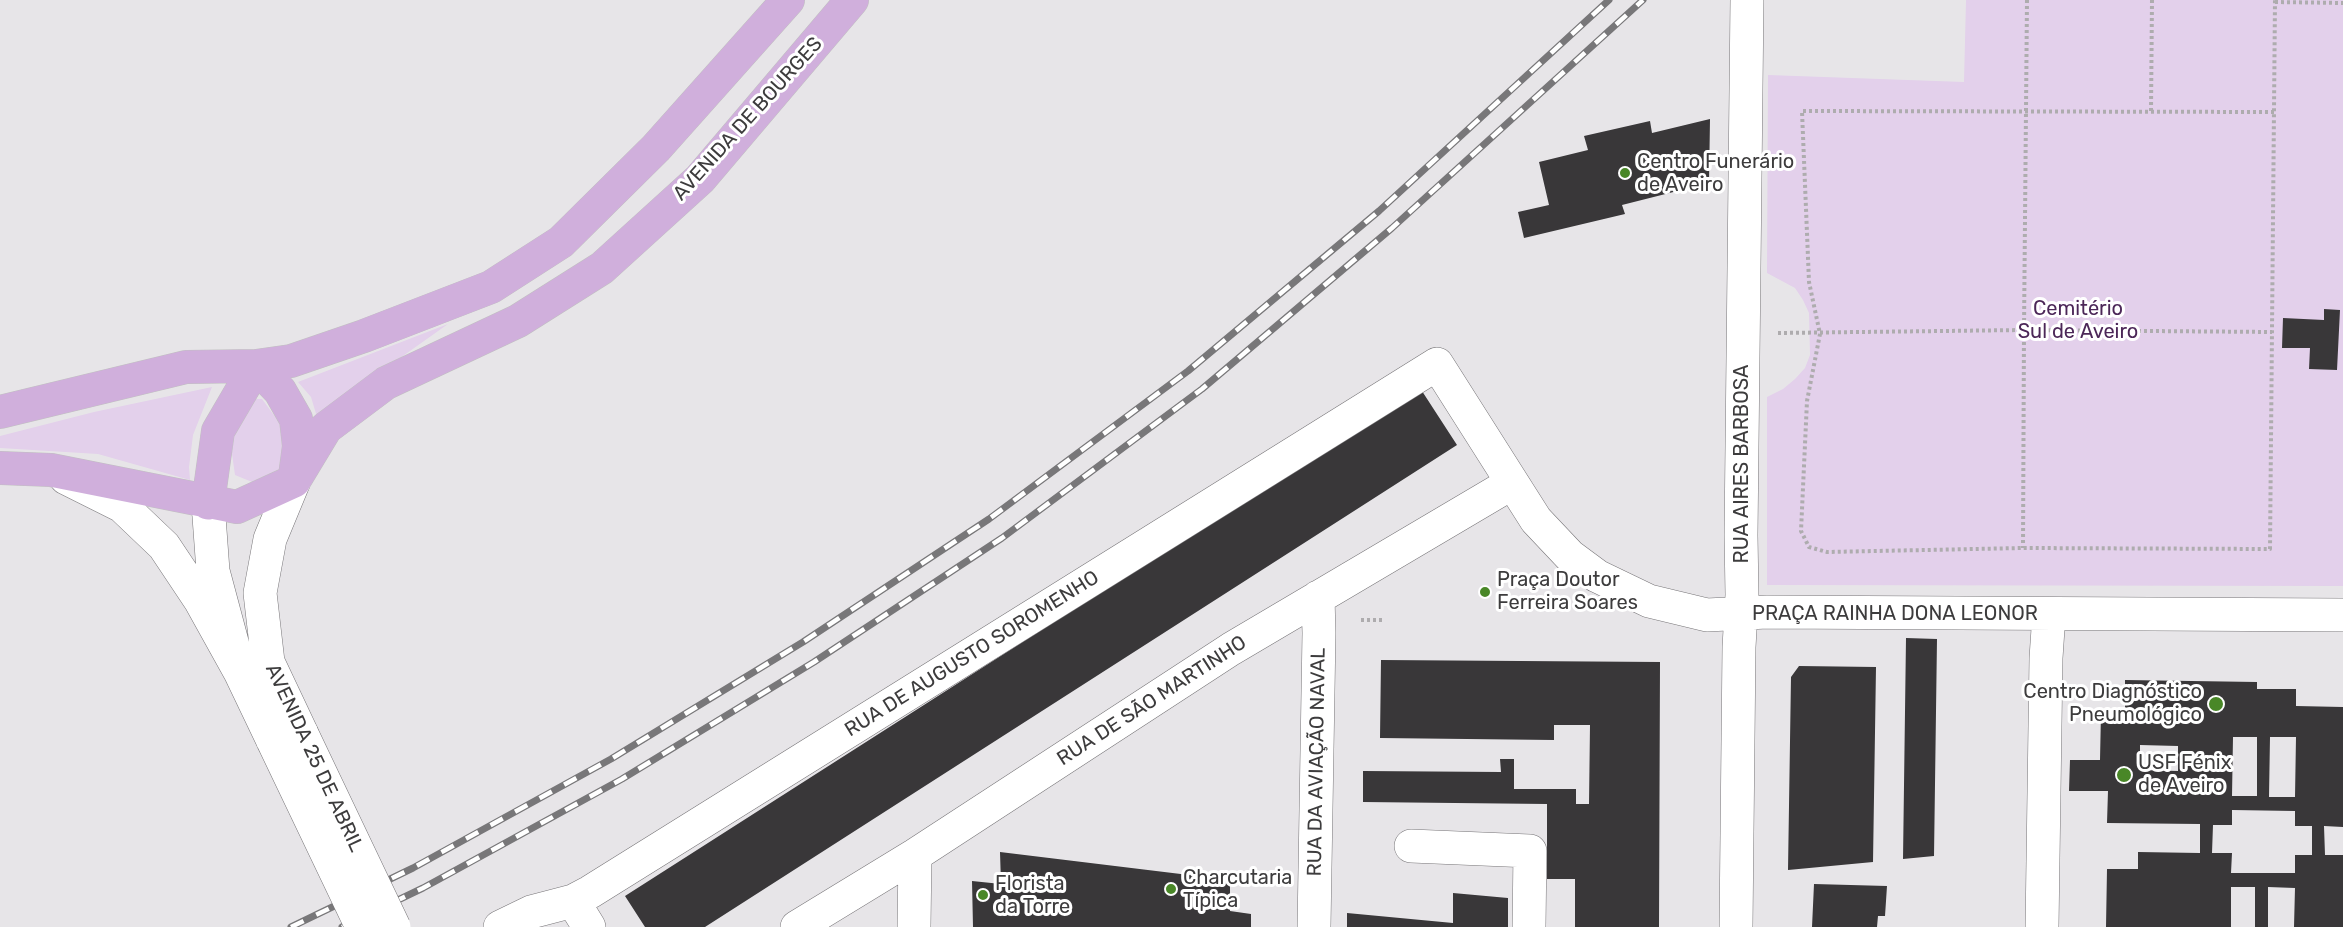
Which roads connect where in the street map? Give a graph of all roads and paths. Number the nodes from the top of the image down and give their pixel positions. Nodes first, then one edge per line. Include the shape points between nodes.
1 (788, 0) edge
2 (852, 0) edge
3 (1747, 0) edge
4 (2027, 0) edge
5 (2152, 0) edge
6 (2275, 1) edge
7 (2343, 3) edge
8 (2027, 111) junction
9 (2151, 111) junction
10 (2274, 112) junction
11 (2024, 330) junction
12 (1743, 332) junction
13 (2272, 332) junction
14 (1820, 334) junction
15 (256, 366) junction
16 (0, 412) edge
17 (0, 468) edge
18 (51, 470) junction
19 (294, 481) junction
20 (1512, 483) junction
21 (208, 503) junction
22 (2023, 548) junction
23 (1318, 597) junction
24 (1741, 614) junction
25 (2049, 614) junction
26 (2343, 615) edge
27 (1361, 620) dead end
28 (1382, 620) dead end
29 (240, 672) junction
30 (287, 737) junction
31 (1411, 846) dead end
32 (915, 855) junction
33 (581, 914) edge
34 (362, 927) edge
35 (394, 927) edge
36 (500, 927) edge
37 (797, 927) edge
38 (914, 927) edge
39 (1314, 927) edge
40 (1529, 927) edge
41 (1736, 927) edge
42 (2042, 927) edge

1 - 15 main road via 656,148 561,242 491,287 364,336 301,357
2 - 19 main road, AVENIDA DE BOURGES via 700,179 602,268 518,321 386,383 326,428
3 - 12 street, RUA AIRES BARBOSA
4 - 8 path
5 - 9 path
6 - 7 path
6 - 10 path
8 - 9 path
8 - 11 path
8 - 14 path via 1802,111 1809,282
9 - 10 path
10 - 13 path
11 - 13 path
11 - 14 path
11 - 22 path
12 - 14 path
12 - 24 street, RUA AIRES BARBOSA
13 - 22 path via 2270,549
14 - 22 path via 1808,401 1801,531 1809,547 1827,552
15 - 16 main road via 186,367
15 - 19 main road via 280,392 296,419
15 - 21 main road via 218,431
17 - 18 main road
18 - 21 main road
18 - 29 street via 122,506 164,546
19 - 21 main road via 237,507
19 - 30 street, AVENIDA 25 DE ABRIL via 270,539 260,593 268,662
20 - 23 street, RUA DE SÃO MARTINHO
20 - 24 street via 1536,520 1597,576 1649,601 1707,615
20 - 33 street, RUA DE AUGUSTO SOROMENHO via 1437,364
21 - 29 street, AVENIDA 25 DE ABRIL via 213,571
23 - 32 street, RUA DE SÃO MARTINHO via 1231,649
23 - 39 street, RUA DA AVIAÇÃO NAVAL
24 - 25 street, PRAÇA RAINHA DONA LEONOR
24 - 41 street, RUA AIRES BARBOSA
25 - 26 street, PRAÇA RAINHA DONA LEONOR
25 - 42 street, PRAÇA RAINHA DONA LEONOR
27 - 28 path
29 - 30 street, AVENIDA 25 DE ABRIL
30 - 34 street, AVENIDA 25 DE ABRIL, bridge
30 - 35 street, AVENIDA 25 DE ABRIL, bridge
31 - 40 street via 1530,851
32 - 37 street, RUA DE SÃO MARTINHO
32 - 38 street
33 - 36 street, RUA DE AUGUSTO SOROMENHO via 531,912

